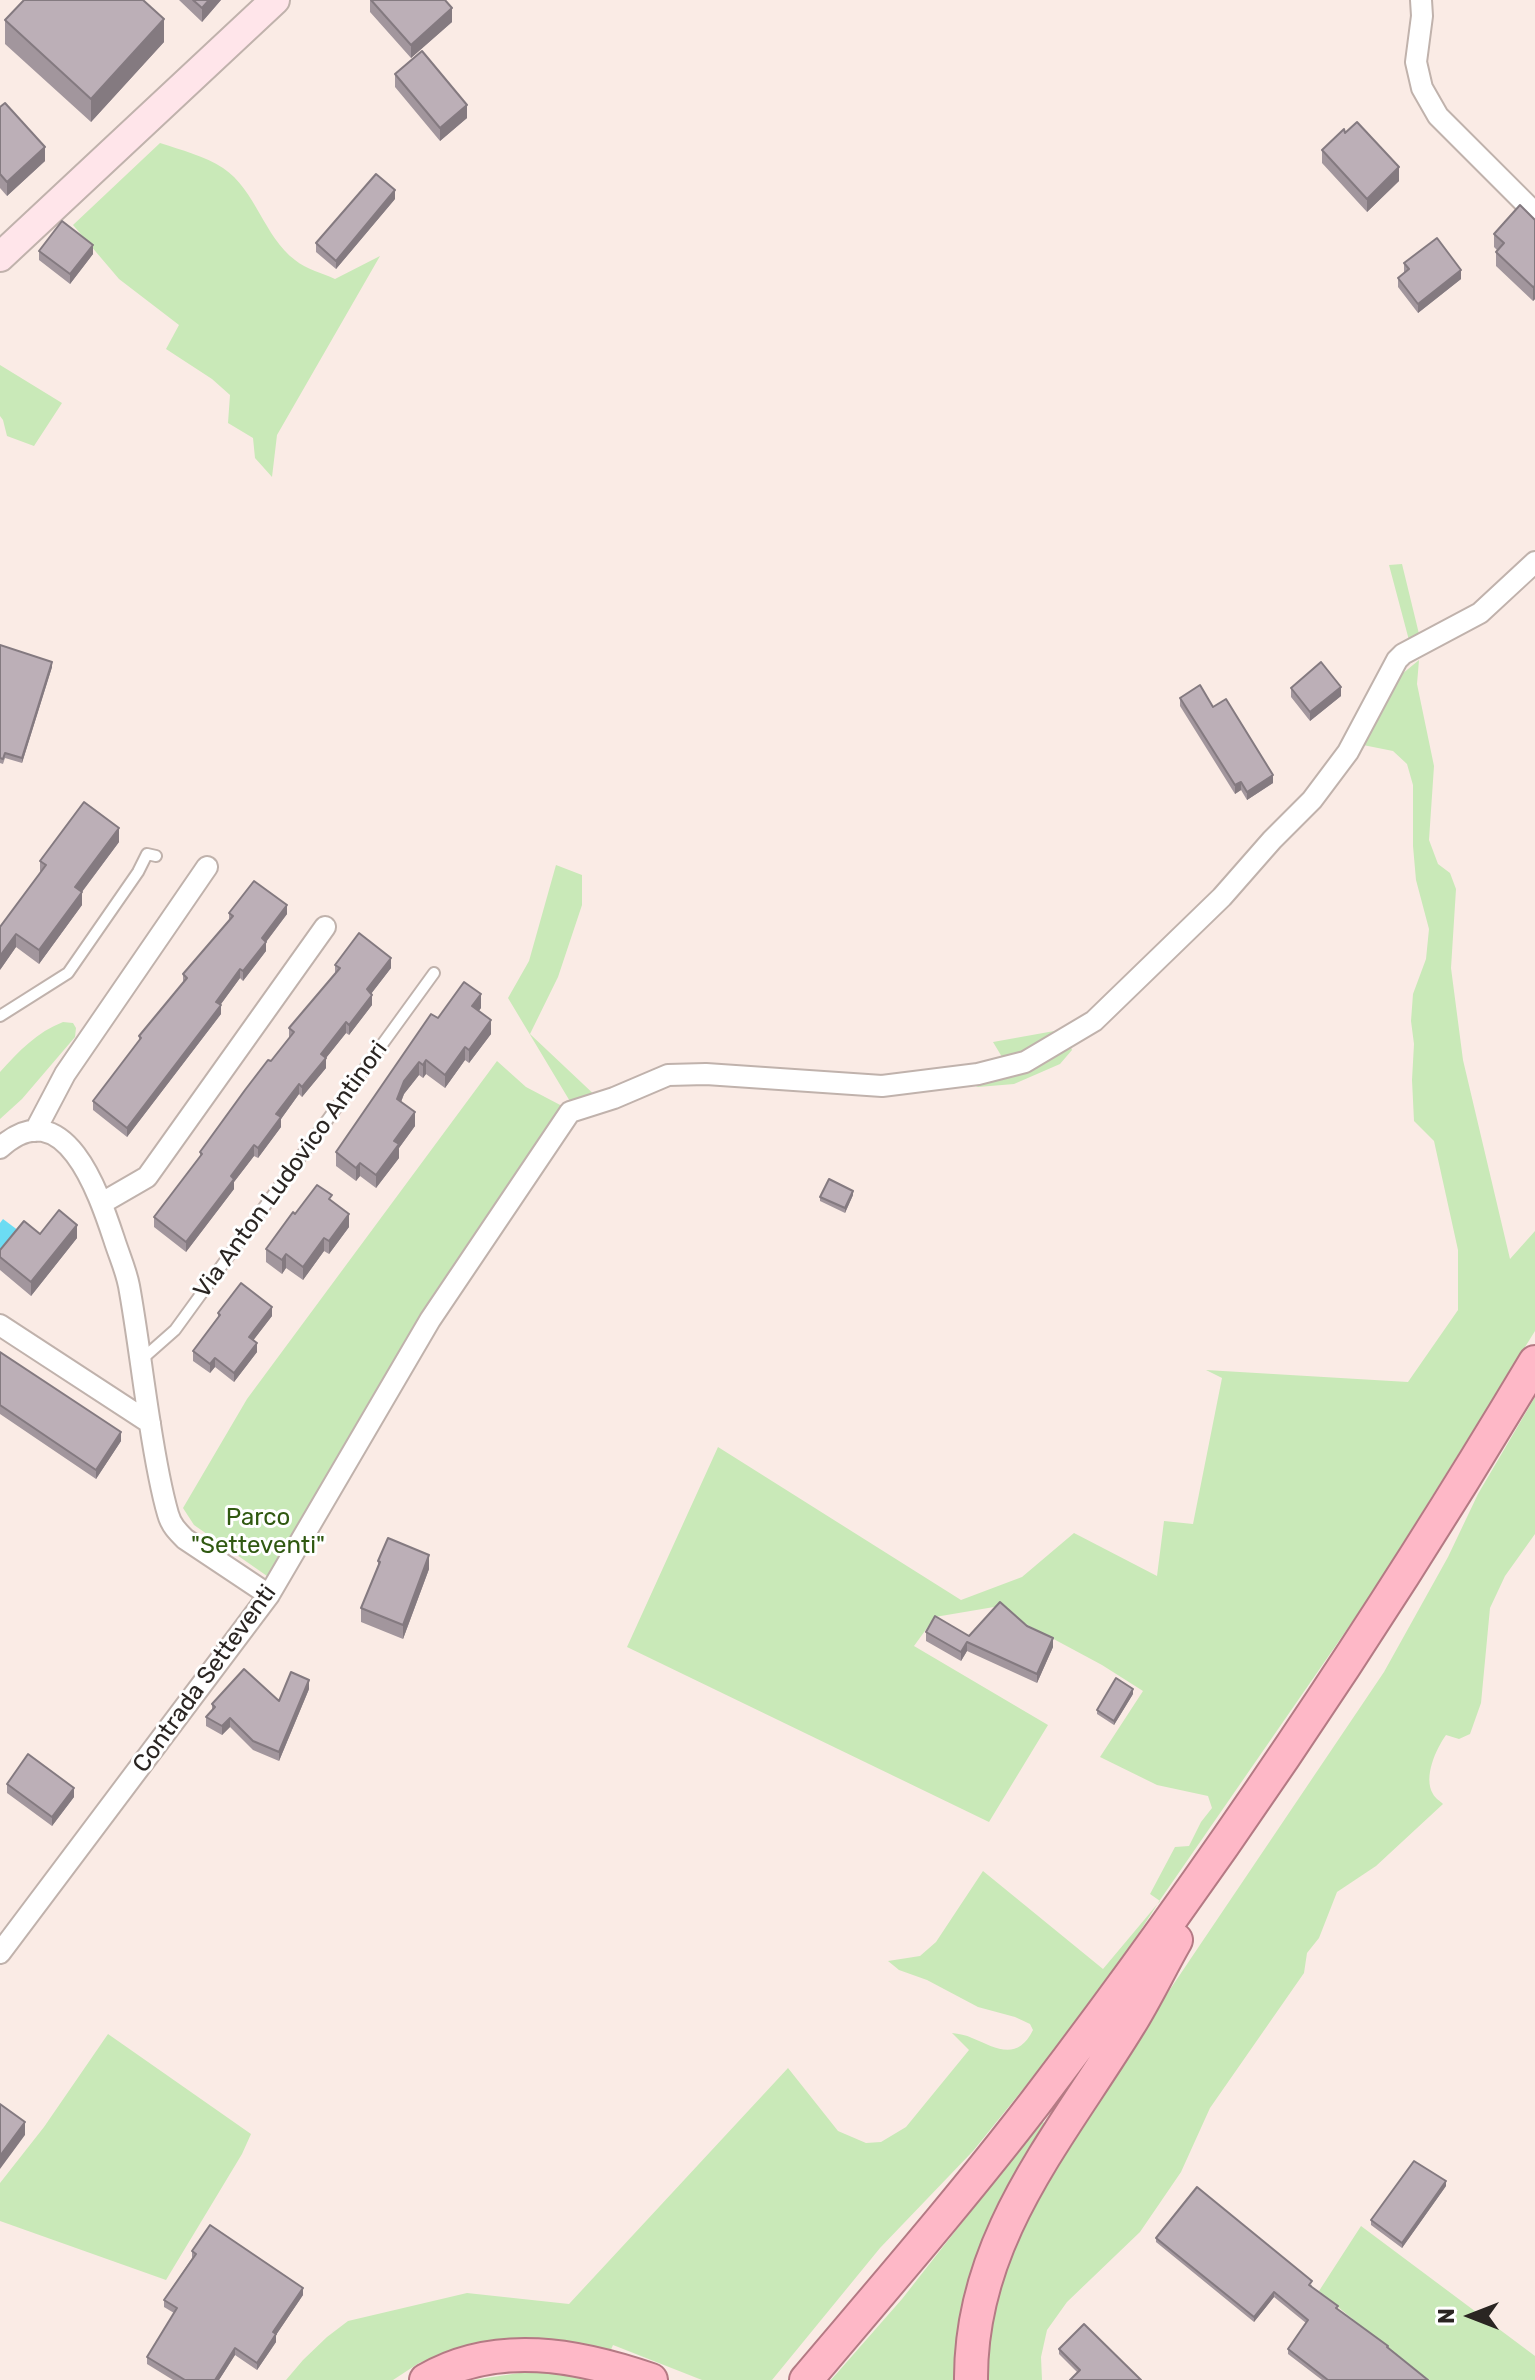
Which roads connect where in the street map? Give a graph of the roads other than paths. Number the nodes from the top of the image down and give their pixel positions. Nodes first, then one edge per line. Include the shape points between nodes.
1 (1421, 0) edge
2 (268, 2) edge
3 (1535, 213) edge
4 (0, 257) edge
5 (1535, 562) edge
6 (156, 856) dead end
7 (207, 867) dead end
8 (325, 927) dead end
9 (434, 973) dead end
10 (0, 1016) edge
11 (35, 1131) junction
12 (0, 1148) edge
13 (102, 1203) junction
14 (0, 1325) edge
15 (140, 1361) junction
16 (1535, 1362) edge
17 (150, 1423) junction
18 (269, 1595) junction
19 (1242, 1821) junction
20 (0, 1953) edge
21 (426, 2380) edge
22 (651, 2380) edge
23 (806, 2380) edge
24 (971, 2380) edge

1 - 3 street via 1416,62 1422,88 1438,116
2 - 4 main road
5 - 18 street, Contrada Setteventi via 1480,613 1403,654 1348,752 1312,800 1222,897 1094,1021 1025,1062 978,1074 882,1086 668,1075 570,1112 430,1320
6 - 10 lane via 147,854 68,973
7 - 11 street via 65,1074
8 - 13 street via 147,1177
9 - 15 lane, Via Anton Ludovico Antinori via 175,1330
11 - 12 street
11 - 13 street via 63,1139 74,1150
13 - 15 street via 128,1283
14 - 17 street
15 - 17 street
16 - 19 highway
17 - 18 street via 173,1527
18 - 20 street, Contrada Setteventi
19 - 23 highway via 1033,2105
19 - 24 highway via 1130,2023 1012,2211 983,2285 972,2337
21 - 22 highway via 450,2367 518,2354 576,2358

